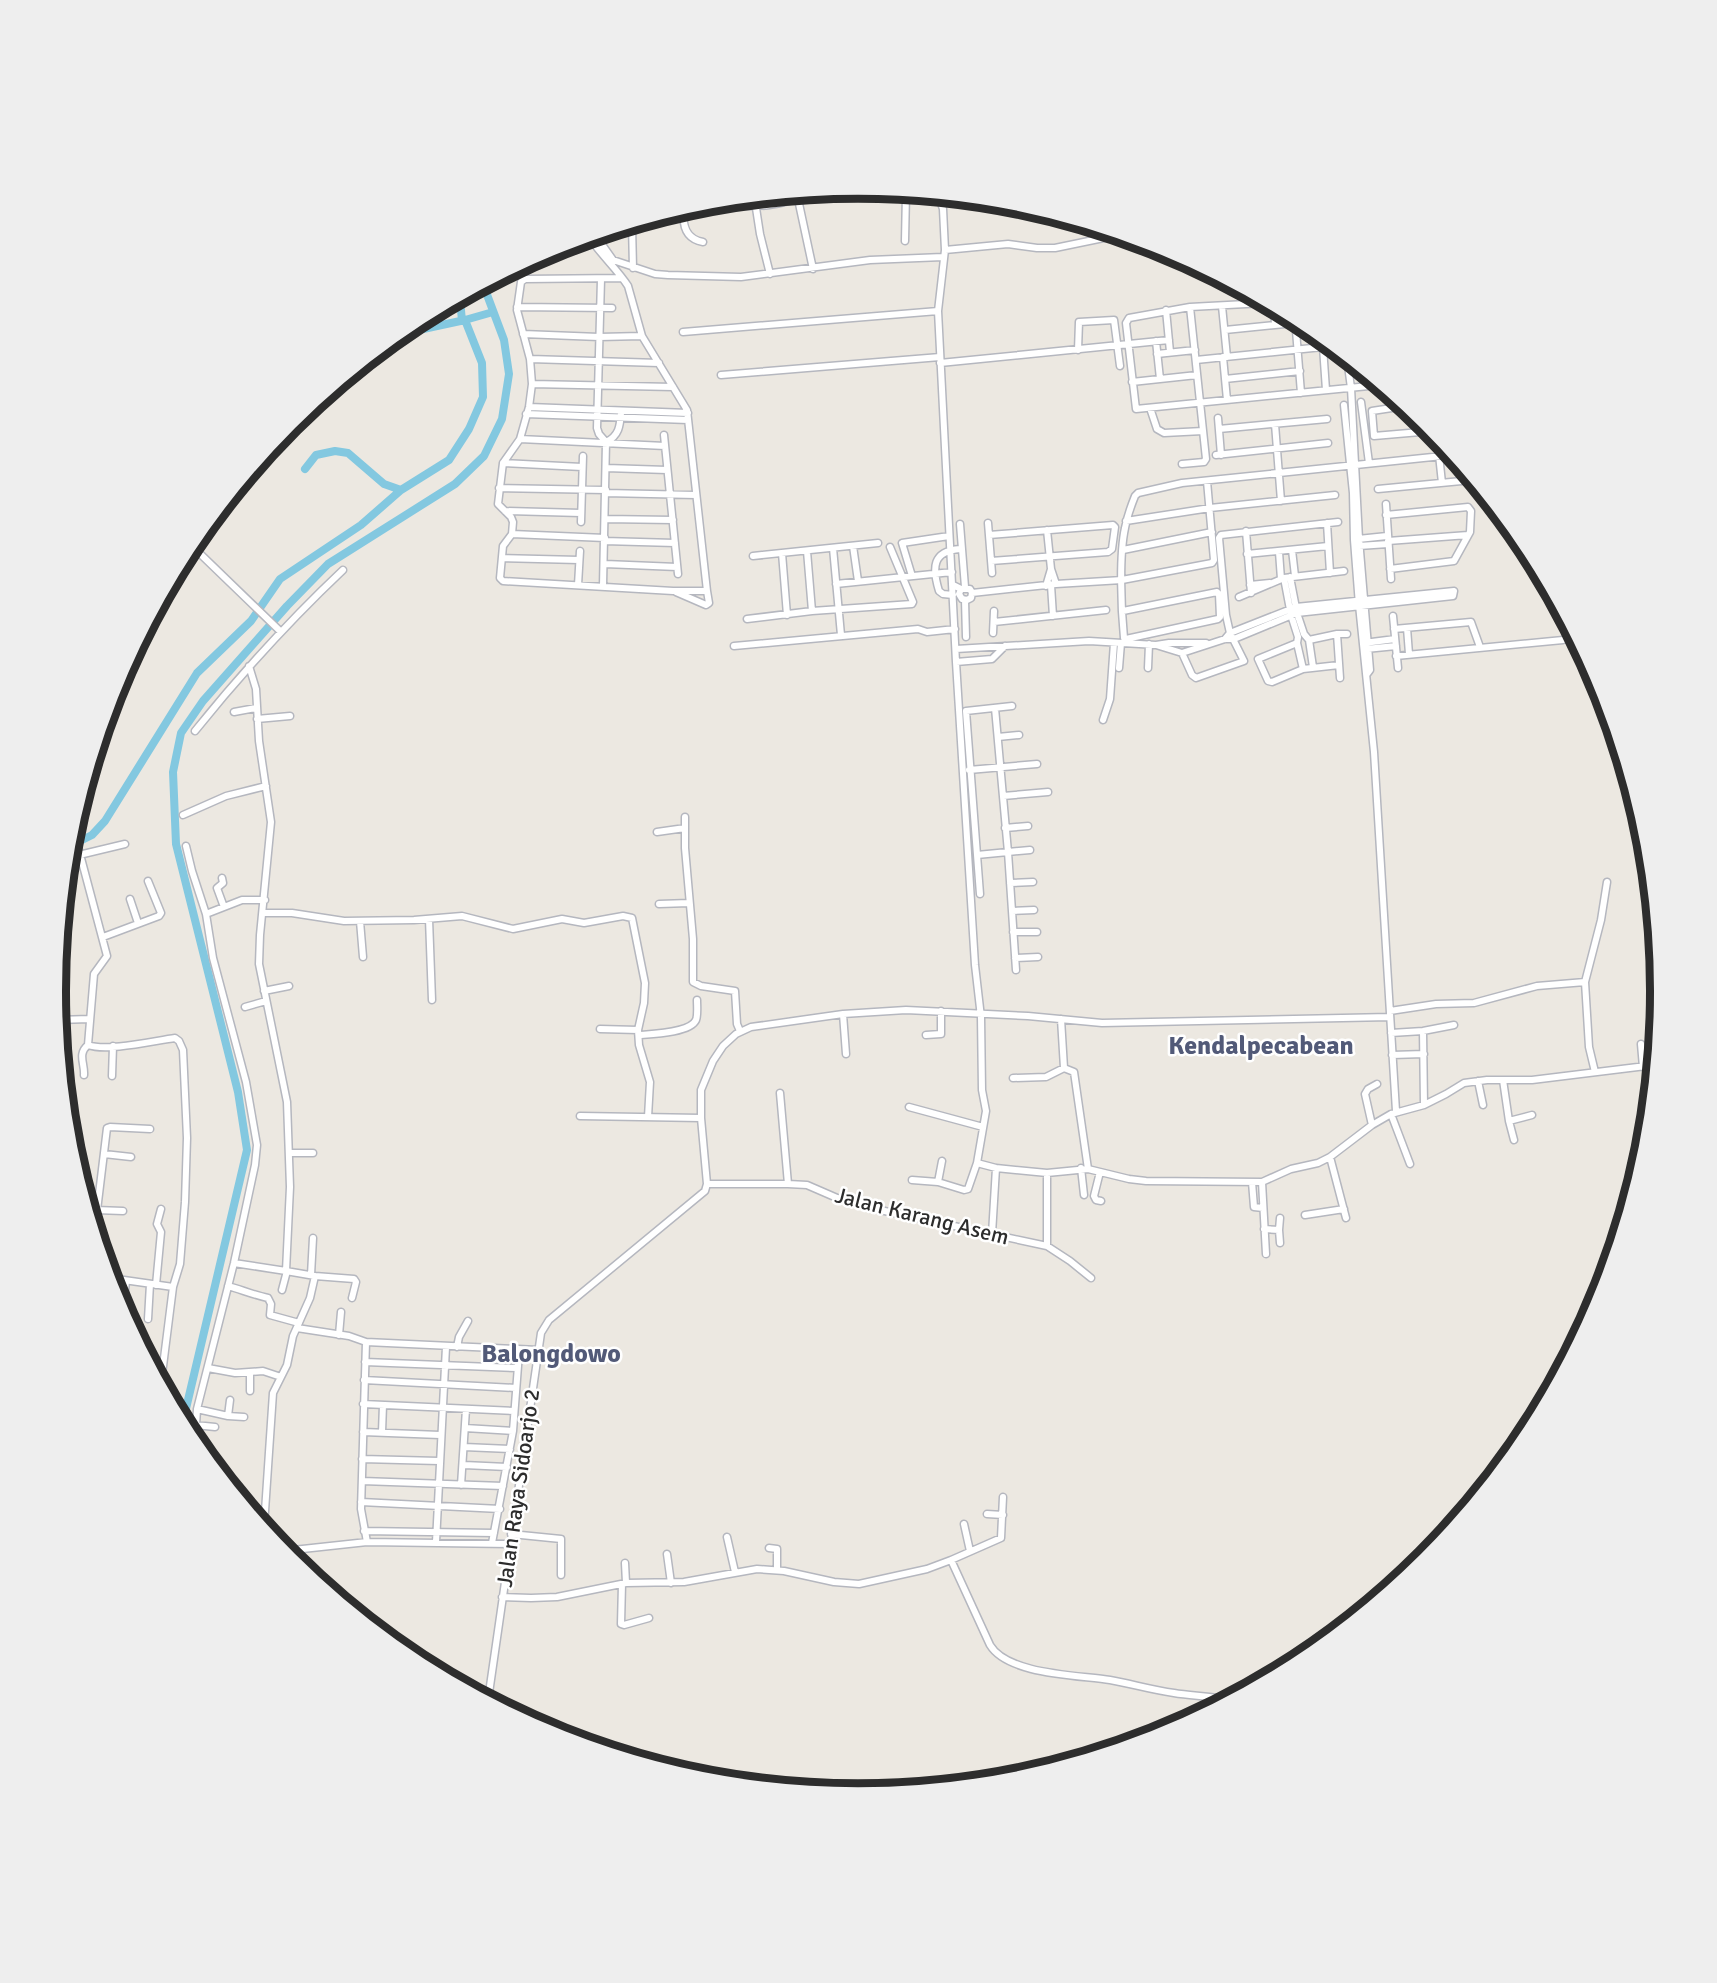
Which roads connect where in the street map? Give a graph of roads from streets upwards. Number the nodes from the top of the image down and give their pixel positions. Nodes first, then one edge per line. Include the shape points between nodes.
1 (906, 201) edge
2 (799, 202) edge
3 (941, 204) edge
4 (769, 205) edge
5 (747, 207) edge
6 (752, 208) junction
7 (684, 219) edge
8 (632, 232) edge
9 (1103, 238) edge
10 (905, 241) dead end
11 (703, 242) dead end
12 (600, 243) edge
13 (595, 244) edge
14 (945, 250) junction
15 (944, 257) junction
16 (612, 266) junction
17 (633, 268) junction
18 (813, 268) junction
19 (770, 274) junction
20 (621, 278) junction
21 (601, 279) junction
22 (1253, 304) edge
23 (1222, 306) junction
24 (517, 307) junction
25 (1190, 307) junction
26 (600, 308) junction
27 (612, 308) dead end
28 (1166, 310) junction
29 (938, 311) junction
30 (1275, 317) edge
31 (1284, 323) edge
32 (1275, 324) junction
33 (1225, 330) junction
34 (1296, 331) edge
35 (683, 332) dead end
36 (524, 334) junction
37 (642, 336) junction
38 (599, 337) junction
39 (1169, 340) junction
40 (1156, 342) junction
41 (1123, 345) junction
42 (1319, 347) edge
43 (1078, 350) junction
44 (1195, 350) junction
45 (1298, 350) junction
46 (1323, 350) edge
47 (1170, 352) junction
48 (1157, 354) junction
49 (1225, 357) junction
50 (530, 359) junction
51 (598, 360) junction
52 (940, 360) junction
53 (1196, 360) junction
54 (659, 363) junction
55 (1120, 366) dead end
56 (1348, 369) edge
57 (1300, 371) junction
58 (721, 375) dead end
59 (1197, 375) junction
60 (1160, 379) junction
61 (1225, 379) junction
62 (1132, 382) junction
63 (532, 384) junction
64 (596, 385) junction
65 (1369, 386) edge
66 (673, 387) junction
67 (1351, 388) junction
68 (1326, 390) junction
69 (1301, 393) junction
70 (1227, 400) junction
71 (1361, 402) dead end
72 (1200, 403) junction
73 (1344, 405) dead end
74 (1150, 408) junction
75 (1394, 408) edge
76 (527, 410) junction
77 (596, 413) junction
78 (621, 413) junction
79 (688, 416) junction
80 (1218, 418) dead end
81 (1327, 418) dead end
82 (1275, 424) junction
83 (1219, 429) junction
84 (1203, 431) junction
85 (1419, 431) edge
86 (664, 435) dead end
87 (520, 439) junction
88 (606, 443) junction
89 (1328, 443) dead end
90 (665, 446) junction
91 (1277, 449) junction
92 (1439, 453) edge
93 (582, 456) dead end
94 (1440, 457) junction
95 (1369, 463) junction
96 (503, 464) junction
97 (1182, 464) dead end
98 (1352, 465) junction
99 (582, 467) junction
100 (606, 468) junction
101 (667, 470) junction
102 (1280, 473) junction
103 (1207, 481) junction
104 (1464, 481) edge
105 (1442, 483) junction
106 (499, 488) junction
107 (582, 489) junction
108 (1378, 489) dead end
109 (605, 492) junction
110 (696, 495) junction
111 (1335, 495) dead end
112 (670, 496) junction
113 (1281, 501) junction
114 (1386, 504) dead end
115 (1210, 508) junction
116 (504, 511) junction
117 (580, 513) junction
118 (1386, 515) junction
119 (605, 519) junction
120 (673, 520) junction
121 (1126, 521) junction
122 (581, 522) dead end
123 (1338, 522) dead end
124 (988, 523) dead end
125 (1327, 523) junction
126 (960, 525) dead end
127 (1047, 530) junction
128 (1246, 531) junction
129 (1212, 532) junction
130 (512, 534) junction
131 (989, 535) junction
132 (1468, 535) junction
133 (949, 536) junction
134 (604, 540) junction
135 (1388, 541) junction
136 (675, 543) junction
137 (878, 543) dead end
138 (1357, 543) junction
139 (853, 546) junction
140 (1328, 546) junction
141 (890, 547) dead end
142 (833, 548) junction
143 (960, 549) junction
144 (950, 550) junction
145 (1123, 550) junction
146 (1292, 550) junction
147 (580, 551) dead end
148 (807, 551) junction
149 (1279, 552) junction
150 (199, 553) edge
151 (782, 553) junction
152 (1247, 554) junction
153 (753, 556) dead end
154 (1050, 556) junction
155 (503, 558) junction
156 (579, 560) junction
157 (991, 561) junction
158 (605, 564) junction
159 (1051, 569) junction
160 (1390, 569) junction
161 (343, 570) dead end
162 (1344, 571) dead end
163 (952, 572) junction
164 (935, 573) junction
165 (992, 573) dead end
166 (1330, 573) junction
167 (907, 577) junction
168 (1288, 578) junction
169 (1391, 579) dead end
170 (1118, 580) junction
171 (858, 581) junction
172 (836, 584) junction
173 (1273, 584) junction
174 (578, 585) junction
175 (953, 585) junction
176 (1051, 585) junction
177 (1250, 585) junction
178 (603, 586) junction
179 (963, 588) junction
180 (673, 591) junction
181 (707, 591) junction
182 (972, 593) junction
183 (1251, 593) junction
184 (1239, 597) dead end
185 (953, 599) junction
186 (964, 600) junction
187 (1361, 602) junction
188 (838, 609) junction
189 (994, 610) dead end
190 (1106, 610) dead end
191 (1123, 610) junction
192 (812, 611) junction
193 (1293, 611) junction
194 (787, 615) junction
195 (1393, 615) dead end
196 (1053, 616) junction
197 (747, 619) dead end
198 (994, 622) junction
199 (1407, 628) junction
200 (955, 629) junction
201 (1394, 629) junction
202 (279, 630) junction
203 (993, 633) dead end
204 (1337, 634) junction
205 (1347, 634) dead end
206 (841, 635) junction
207 (966, 637) dead end
208 (1230, 637) junction
209 (1302, 638) junction
210 (1563, 640) dead end
211 (1117, 643) junction
212 (1395, 643) junction
213 (1210, 644) junction
214 (1152, 645) junction
215 (734, 646) dead end
216 (1005, 646) junction
217 (1366, 646) junction
218 (1480, 647) junction
219 (956, 650) junction
220 (1182, 653) junction
221 (1409, 654) junction
222 (1396, 656) junction
223 (956, 662) junction
224 (1339, 665) junction
225 (249, 666) junction
226 (1313, 667) junction
227 (1119, 668) dead end
228 (1148, 668) dead end
229 (1398, 668) dead end
230 (1303, 669) junction
231 (1340, 678) dead end
232 (1011, 706) dead end
233 (256, 708) junction
234 (995, 708) junction
235 (963, 711) junction
236 (234, 712) dead end
237 (290, 716) dead end
238 (257, 720) junction
239 (1103, 720) dead end
240 (195, 731) dead end
241 (1019, 735) dead end
242 (998, 737) junction
243 (1037, 764) dead end
244 (1000, 767) junction
245 (967, 770) junction
246 (266, 786) junction
247 (1048, 792) dead end
248 (1003, 796) junction
249 (183, 815) dead end
250 (685, 818) dead end
251 (1028, 826) dead end
252 (685, 828) junction
253 (1005, 828) junction
254 (657, 831) dead end
255 (125, 844) dead end
256 (186, 846) dead end
257 (1030, 850) dead end
258 (78, 851) edge
259 (1008, 852) junction
260 (79, 853) edge
261 (977, 855) junction
262 (222, 878) dead end
263 (148, 881) dead end
264 (1033, 882) dead end
265 (1607, 882) dead end
266 (1010, 883) junction
267 (980, 894) dead end
268 (130, 899) dead end
269 (265, 900) junction
270 (688, 903) junction
271 (659, 904) dead end
272 (224, 907) junction
273 (1034, 910) dead end
274 (1012, 911) junction
275 (263, 913) junction
276 (206, 914) junction
277 (429, 919) junction
278 (360, 921) junction
279 (138, 923) junction
280 (1013, 932) junction
281 (1037, 932) dead end
282 (103, 937) junction
283 (363, 957) dead end
284 (1038, 957) dead end
285 (1015, 958) junction
286 (1016, 970) dead end
287 (1585, 982) junction
288 (289, 986) dead end
289 (264, 990) junction
290 (432, 1000) dead end
291 (698, 1000) dead end
292 (266, 1001) junction
293 (245, 1007) dead end
294 (941, 1011) junction
295 (980, 1013) junction
296 (843, 1014) junction
297 (1390, 1014) junction
298 (89, 1019) junction
299 (1061, 1019) junction
300 (67, 1020) edge
301 (1454, 1025) dead end
302 (739, 1028) junction
303 (600, 1029) dead end
304 (1423, 1031) junction
305 (639, 1032) junction
306 (1391, 1033) junction
307 (926, 1035) dead end
308 (1641, 1044) dead end
309 (88, 1045) junction
310 (113, 1046) junction
311 (846, 1054) dead end
312 (1424, 1054) junction
313 (1392, 1055) junction
314 (1647, 1066) edge
315 (1643, 1067) junction
316 (1064, 1068) junction
317 (1595, 1072) junction
318 (1583, 1074) junction
319 (84, 1075) dead end
320 (112, 1076) dead end
321 (1013, 1078) dead end
322 (1503, 1080) junction
323 (1478, 1081) junction
324 (1585, 1082) dead end
325 (1377, 1084) dead end
326 (780, 1093) dead end
327 (1424, 1105) junction
328 (1483, 1106) dead end
329 (909, 1107) dead end
330 (1393, 1113) junction
331 (1532, 1115) dead end
332 (580, 1116) dead end
333 (648, 1117) junction
334 (697, 1118) junction
335 (1509, 1121) junction
336 (1372, 1125) junction
337 (983, 1127) junction
338 (150, 1129) dead end
339 (1514, 1140) dead end
340 (290, 1153) junction
341 (313, 1153) dead end
342 (104, 1154) junction
343 (131, 1157) dead end
344 (1330, 1157) junction
345 (942, 1161) dead end
346 (977, 1163) junction
347 (1410, 1164) dead end
348 (996, 1168) junction
349 (1085, 1168) junction
350 (1100, 1172) junction
351 (1047, 1173) junction
352 (912, 1180) dead end
353 (938, 1182) junction
354 (1252, 1182) junction
355 (1262, 1182) junction
356 (707, 1184) junction
357 (788, 1184) junction
358 (1084, 1195) dead end
359 (1101, 1201) dead end
360 (96, 1208) edge
361 (1263, 1208) junction
362 (161, 1209) dead end
363 (1344, 1209) junction
364 (96, 1210) edge
365 (123, 1211) dead end
366 (1305, 1215) dead end
367 (1280, 1218) dead end
368 (1346, 1218) dead end
369 (1264, 1229) junction
370 (1279, 1230) junction
371 (992, 1234) junction
372 (313, 1238) dead end
373 (1280, 1243) dead end
374 (1047, 1246) junction
375 (1266, 1254) dead end
376 (234, 1263) junction
377 (286, 1271) junction
378 (313, 1276) junction
379 (1091, 1278) dead end
380 (120, 1280) edge
381 (126, 1281) junction
382 (153, 1285) junction
383 (228, 1286) junction
384 (173, 1287) junction
385 (282, 1290) dead end
386 (125, 1292) edge
387 (352, 1298) dead end
388 (342, 1312) dead end
389 (148, 1319) dead end
390 (468, 1321) dead end
391 (298, 1326) junction
392 (339, 1335) junction
393 (366, 1342) junction
394 (446, 1347) junction
395 (457, 1347) junction
396 (517, 1349) junction
397 (534, 1350) junction
398 (365, 1362) junction
399 (444, 1365) junction
400 (208, 1368) junction
401 (518, 1368) junction
402 (163, 1370) edge
403 (250, 1372) junction
404 (281, 1377) junction
405 (364, 1380) junction
406 (443, 1384) junction
407 (516, 1388) junction
408 (250, 1390) dead end
409 (230, 1400) dead end
410 (363, 1404) junction
411 (382, 1405) junction
412 (441, 1408) junction
413 (197, 1409) junction
414 (466, 1409) junction
415 (514, 1411) junction
416 (228, 1416) junction
417 (244, 1417) dead end
418 (195, 1425) joint
419 (215, 1427) dead end
420 (465, 1428) junction
421 (513, 1431) junction
422 (363, 1432) junction
423 (382, 1432) junction
424 (440, 1435) junction
425 (464, 1447) junction
426 (510, 1449) junction
427 (362, 1459) junction
428 (439, 1461) junction
429 (464, 1465) junction
430 (507, 1467) junction
431 (362, 1481) junction
432 (439, 1484) junction
433 (461, 1485) junction
434 (503, 1486) junction
435 (1004, 1497) dead end
436 (362, 1502) junction
437 (437, 1506) junction
438 (500, 1509) junction
439 (987, 1514) dead end
440 (1003, 1515) junction
441 (264, 1516) edge
442 (964, 1524) dead end
443 (364, 1531) junction
444 (436, 1532) junction
445 (494, 1533) junction
446 (511, 1534) junction
447 (727, 1537) dead end
448 (368, 1542) junction
449 (435, 1542) junction
450 (492, 1543) junction
451 (506, 1543) junction
452 (769, 1548) dead end
453 (296, 1550) edge
454 (970, 1551) junction
455 (667, 1554) dead end
456 (951, 1560) junction
457 (625, 1563) dead end
458 (777, 1570) junction
459 (735, 1572) junction
460 (561, 1575) dead end
461 (624, 1583) junction
462 (671, 1583) junction
463 (502, 1597) junction
464 (649, 1618) dead end
465 (489, 1692) edge
466 (1209, 1698) junction
467 (1215, 1699) edge
468 (1209, 1702) edge

1 - 10 street
2 - 18 street
3 - 14 street
4 - 6 street
5 - 6 street
6 - 19 street
7 - 11 street via 690,236
8 - 17 street
9 - 14 street via 1054,248 1008,244
12 - 16 street
13 - 16 street
14 - 15 street
15 - 18 street
15 - 29 street
16 - 17 street
16 - 20 street
17 - 19 street via 668,275
18 - 19 street
20 - 21 street
20 - 37 street via 628,286
21 - 24 street via 524,279
21 - 26 street
22 - 23 street
23 - 25 street
23 - 33 street
24 - 26 street
24 - 36 street
25 - 28 street
25 - 44 street
26 - 27 street
26 - 38 street
28 - 39 street
28 - 41 street via 1129,318
29 - 35 street
29 - 52 street
30 - 32 street
31 - 32 street
32 - 33 street
33 - 49 street
34 - 45 street
36 - 38 street
36 - 50 street
37 - 38 street
37 - 54 street
38 - 51 street
39 - 40 street
39 - 47 street
40 - 41 street
40 - 48 street
41 - 43 street
41 - 43 street via 1114,320 1082,321 1078,324
41 - 55 street
41 - 62 street
42 - 45 street
43 - 52 street
44 - 47 street
44 - 53 street
45 - 49 street
45 - 57 street
46 - 68 street
47 - 48 street
48 - 60 street
49 - 53 street
49 - 61 street
50 - 51 street
50 - 63 street
51 - 54 street
51 - 64 street
52 - 58 street
52 - 133 street
53 - 59 street
54 - 66 street
56 - 67 street
57 - 61 street
57 - 69 street
59 - 60 street
59 - 72 street
60 - 62 street
61 - 70 street
62 - 74 street via 1136,409
63 - 64 street
63 - 76 street
64 - 66 street
64 - 77 street
65 - 67 street
66 - 79 street
67 - 68 street
67 - 98 street
68 - 69 street
69 - 70 street
70 - 72 street
71 - 95 street
72 - 74 street
72 - 84 street
73 - 98 street
74 - 84 street via 1160,432
75 - 85 street via 1371,411 1374,436
76 - 77 street
76 - 87 street
77 - 78 street
77 - 88 street via 598,431
78 - 79 street
78 - 88 street via 619,430
79 - 110 street
80 - 83 street
81 - 82 street
82 - 83 street
82 - 91 street
83 - 91 street via 1219,455
84 - 97 street via 1206,460
86 - 90 street
87 - 88 street
87 - 96 street
88 - 90 street
88 - 100 street
89 - 91 street
90 - 101 street
91 - 102 street
92 - 94 street
93 - 99 street
94 - 95 street
94 - 105 street
95 - 98 street
96 - 99 street
96 - 106 street
98 - 102 street
98 - 138 street
99 - 107 street
100 - 101 street
100 - 109 street
101 - 112 street
102 - 103 street
102 - 113 street
103 - 115 street
103 - 121 street via 1138,493
104 - 105 street
105 - 108 street
106 - 107 street
106 - 116 street via 498,504
107 - 109 street
107 - 117 street
109 - 112 street
109 - 119 street
110 - 112 street
110 - 181 street
111 - 113 street
112 - 120 street
113 - 115 street
114 - 118 street
115 - 121 street
115 - 129 street
116 - 117 street
116 - 130 street via 512,519
117 - 122 street
118 - 132 street via 1468,507 1472,511
118 - 135 street
119 - 120 street
119 - 134 street
120 - 136 street
121 - 145 street
123 - 125 street
124 - 131 street
125 - 128 street
125 - 140 street
126 - 143 street
127 - 131 street
127 - 154 street
127 - 154 street via 1115,527 1111,551
128 - 152 street
128 - 208 street via 1219,538
129 - 145 street
129 - 170 street via 1212,563
130 - 134 street
130 - 155 street via 503,546
131 - 157 street
132 - 135 street
132 - 160 street via 1454,561
133 - 144 street
133 - 167 street via 901,543
134 - 136 street
134 - 158 street
135 - 138 street
135 - 160 street
136 - 158 street via 678,570
137 - 139 street
138 - 187 street
139 - 142 street
139 - 171 street
140 - 146 street
140 - 166 street
141 - 167 street
142 - 148 street
142 - 172 street
143 - 144 street
143 - 179 street
144 - 163 street
144 - 164 street via 937,558
145 - 170 street
146 - 149 street
146 - 168 street
147 - 156 street
148 - 151 street
148 - 192 street
149 - 152 street
149 - 168 street
150 - 202 street
151 - 153 street
151 - 194 street
152 - 177 street
154 - 157 street
154 - 159 street
155 - 156 street
155 - 174 street via 503,581
156 - 174 street
157 - 165 street
158 - 178 street
159 - 176 street
159 - 176 street
160 - 169 street
161 - 202 street
162 - 166 street
163 - 164 street
163 - 175 street
164 - 167 street
164 - 185 street via 939,591
166 - 168 street
167 - 171 street
167 - 188 street via 913,604
168 - 173 street
168 - 193 street
170 - 176 street
170 - 191 street
171 - 172 street
172 - 188 street
173 - 177 street
173 - 183 street
174 - 178 street
175 - 179 street
175 - 185 street
176 - 182 street
176 - 196 street
177 - 183 street
178 - 180 street
179 - 182 street via 970,588
179 - 186 street via 959,594
180 - 181 street
180 - 181 street via 705,605 709,603
182 - 186 street via 971,598
183 - 184 street
185 - 186 street
185 - 200 street
186 - 207 street
187 - 187 street via 1454,591 1452,596
187 - 193 street
187 - 217 street
188 - 192 street
188 - 206 street
189 - 198 street
190 - 196 street
191 - 191 street via 1126,639 1218,619 1219,594
192 - 194 street
193 - 208 street
193 - 209 street
194 - 197 street
195 - 201 street
196 - 198 street
198 - 203 street
199 - 201 street
199 - 218 street via 1470,622
199 - 221 street
200 - 206 street
200 - 219 street
201 - 212 street
202 - 225 street
204 - 205 street
204 - 209 street
204 - 224 street
206 - 215 street
208 - 213 street
208 - 220 street via 1243,663 1196,678
209 - 226 street
209 - 230 street
209 - 230 street via 1260,657 1258,662 1270,682
210 - 218 street
211 - 214 street
211 - 216 street
211 - 227 street
211 - 239 street
212 - 217 street
212 - 222 street
213 - 214 street
213 - 220 street
214 - 220 street
214 - 228 street
216 - 219 street
216 - 223 street via 992,659
217 - 297 street
218 - 221 street
219 - 223 street
221 - 222 street
222 - 229 street
223 - 235 street
224 - 226 street
224 - 231 street
225 - 233 street via 256,688
225 - 240 street
226 - 230 street
232 - 234 street
233 - 236 street
233 - 238 street
234 - 235 street
234 - 242 street
235 - 245 street
237 - 238 street
238 - 246 street
241 - 242 street
242 - 244 street
243 - 244 street
244 - 245 street
244 - 248 street
245 - 261 street
245 - 295 street
246 - 249 street via 226,796
246 - 269 street via 271,822
247 - 248 street
248 - 253 street
250 - 252 street
251 - 253 street
252 - 254 street
252 - 270 street
253 - 259 street
255 - 258 street
256 - 276 street
257 - 259 street
259 - 261 street
259 - 266 street
260 - 282 street
261 - 267 street
262 - 272 street via 223,883 217,888
263 - 279 street via 161,913
264 - 266 street
265 - 287 street
266 - 274 street
268 - 279 street
269 - 272 street via 244,900
269 - 275 street
270 - 271 street
270 - 302 street via 693,982 734,990
272 - 276 street
273 - 274 street
274 - 280 street
275 - 278 street
275 - 289 street via 259,964
276 - 376 street via 257,1145
277 - 278 street
277 - 290 street
277 - 305 street via 462,916 513,929 564,919 584,923 632,918 645,983
278 - 283 street
279 - 282 street
280 - 281 street
280 - 285 street
282 - 298 street via 107,958 94,974
284 - 285 street
285 - 286 street
287 - 297 street via 1537,986 1474,1002 1436,1004
287 - 317 street via 1589,1047
288 - 289 street
289 - 292 street
291 - 305 street via 692,1024 673,1032
292 - 293 street
292 - 340 street via 285,1092
294 - 295 street
294 - 296 street
294 - 307 street via 941,1034
295 - 299 street
295 - 337 street via 986,1111
296 - 302 street
296 - 311 street
297 - 299 street via 1102,1023
297 - 306 street
298 - 300 street
298 - 309 street
299 - 316 street
301 - 304 street
302 - 334 street via 713,1061 701,1090
303 - 305 street
304 - 306 street
304 - 312 street
305 - 333 street via 640,1053 650,1082
306 - 313 street
308 - 315 street
309 - 310 street
309 - 319 street via 81,1064
310 - 320 street
310 - 384 street via 175,1038 183,1050 185,1202 180,1264
312 - 313 street
312 - 327 street
313 - 330 street
314 - 315 street
315 - 317 street
316 - 321 street via 1046,1077
316 - 349 street via 1075,1074
317 - 318 street
318 - 322 street
318 - 324 street
322 - 323 street
322 - 335 street
323 - 327 street via 1464,1083
323 - 328 street
325 - 336 street via 1365,1094
326 - 357 street
327 - 330 street
329 - 337 street
330 - 336 street
330 - 347 street
331 - 335 street
332 - 333 street
333 - 334 street
334 - 356 street
335 - 339 street
336 - 344 street
337 - 346 street
338 - 342 street via 109,1127
340 - 341 street
340 - 377 street
342 - 343 street
342 - 360 street
344 - 355 street
344 - 363 street
345 - 353 street
346 - 348 street
346 - 353 street via 967,1190
348 - 351 street
348 - 371 street
349 - 350 street
349 - 351 street
349 - 358 street
350 - 354 street via 1146,1181
350 - 359 street via 1094,1196
351 - 374 street
352 - 353 street
354 - 355 street
354 - 361 street via 1254,1207
355 - 361 street
356 - 357 street, Jalan Karang Asem
356 - 397 street, Jalan Raya Sidoarjo 2 via 701,1195 549,1320
357 - 371 street, Jalan Karang Asem via 810,1186 880,1210
361 - 369 street
362 - 382 street
363 - 366 street
363 - 368 street
364 - 365 street
367 - 370 street
369 - 370 street
369 - 375 street
370 - 373 street
371 - 374 street, Jalan Karang Asem
372 - 378 street
374 - 379 street, Jalan Karang Asem
376 - 377 street
376 - 383 street
377 - 378 street
377 - 385 street
378 - 387 street via 354,1279
378 - 391 street via 310,1298
380 - 381 street
381 - 382 street
381 - 386 street
382 - 384 street
382 - 389 street
383 - 391 street via 268,1298 270,1315
383 - 400 street
384 - 402 street
388 - 392 street
390 - 395 street
391 - 392 street
391 - 404 street
392 - 393 street
393 - 394 street
393 - 398 street
394 - 395 street
394 - 399 street
395 - 396 street
396 - 397 street
396 - 401 street
397 - 446 street, Jalan Raya Sidoarjo 2
398 - 399 street
398 - 405 street
399 - 401 street
399 - 406 street
400 - 403 street
400 - 413 street
401 - 407 street
403 - 404 street via 263,1371
403 - 408 street
404 - 441 street via 273,1392
405 - 406 street
405 - 410 street
406 - 407 street
406 - 412 street
407 - 415 street
409 - 416 street
410 - 411 street
410 - 422 street
411 - 412 street
411 - 423 street
412 - 414 street
412 - 424 street
413 - 416 street
413 - 418 street
414 - 415 street
414 - 420 street
415 - 421 street
416 - 417 street
418 - 419 street
420 - 421 street
420 - 425 street
421 - 426 street
422 - 423 street
422 - 427 street
423 - 424 street
424 - 428 street
425 - 426 street
425 - 429 street
426 - 430 street
427 - 428 street
427 - 431 street
428 - 432 street
429 - 430 street
429 - 433 street
430 - 434 street
431 - 432 street
431 - 436 street
432 - 433 street
432 - 437 street
433 - 434 street
434 - 438 street
435 - 440 street
436 - 437 street
436 - 443 street
437 - 438 street
437 - 444 street
438 - 445 street
439 - 440 street
440 - 454 street via 1001,1538
442 - 454 street
443 - 444 street
443 - 448 street
444 - 445 street
444 - 449 street
445 - 450 street
446 - 451 street, Jalan Raya Sidoarjo 2
446 - 460 street via 561,1539
447 - 459 street
448 - 449 street
448 - 453 street
449 - 450 street
450 - 451 street
451 - 463 street, Jalan Raya Sidoarjo 2
452 - 458 street via 777,1549
454 - 456 street
455 - 462 street
456 - 458 street via 859,1584
456 - 466 street via 990,1645 1004,1659 1051,1672
457 - 461 street
458 - 459 street
459 - 462 street
461 - 462 street
461 - 463 street via 557,1597
461 - 464 street via 621,1624
463 - 465 street, Jalan Raya Sidoarjo 2
466 - 467 street
466 - 468 street

